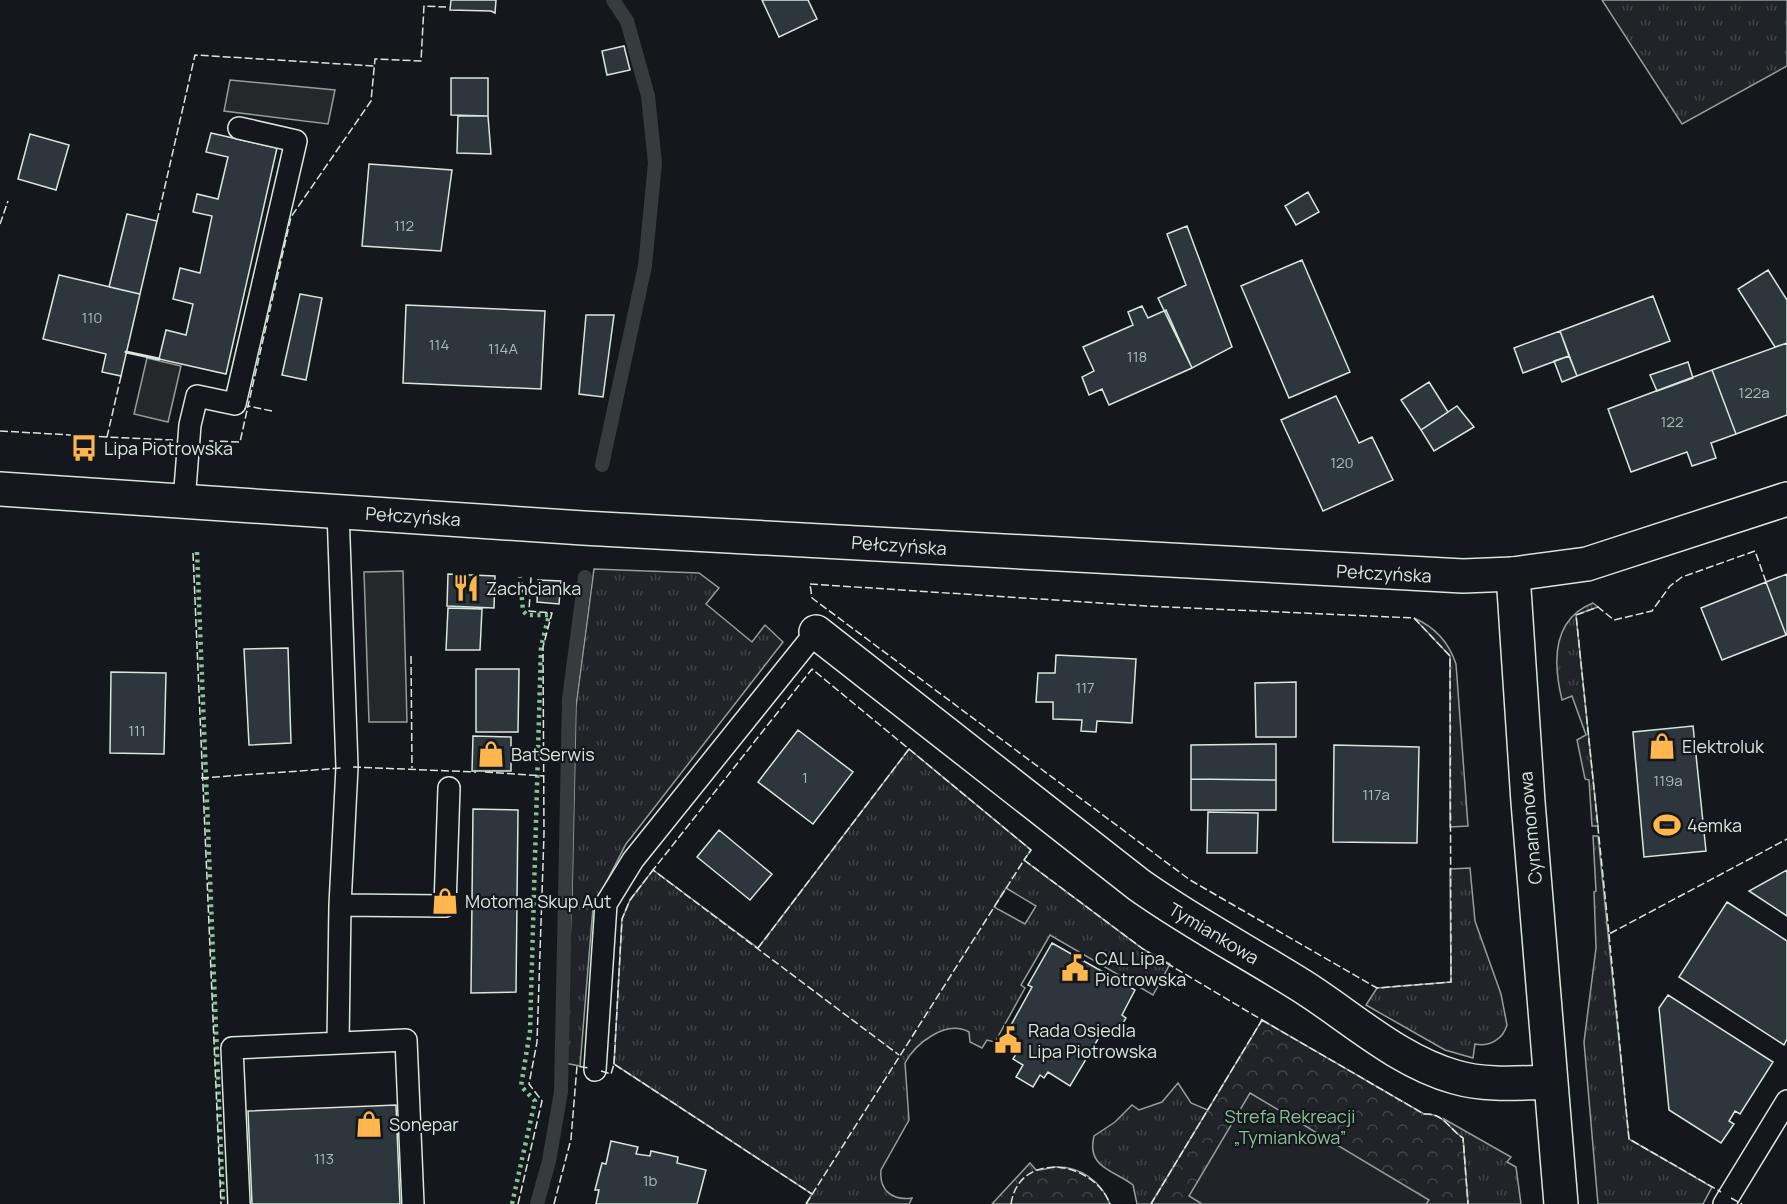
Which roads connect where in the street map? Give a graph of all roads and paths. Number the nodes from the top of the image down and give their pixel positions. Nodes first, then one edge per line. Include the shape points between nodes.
1 (239, 128) dead end
2 (0, 489) edge
3 (1787, 499) edge
4 (184, 501) junction
5 (338, 511) junction
6 (1512, 574) junction
7 (816, 632) joint
8 (449, 788) dead end
9 (340, 905) junction
10 (338, 1042) junction
11 (595, 1070) dead end
12 (1550, 1082) junction
13 (1787, 1101) edge
14 (239, 1204) edge
15 (413, 1204) edge
16 (1561, 1204) edge
17 (1724, 1204) edge

1 - 4 lane via 296,141 235,405 197,396 190,425
2 - 4 main road, Pełczyńska
3 - 6 main road, Pełczyńska via 1587,564
4 - 5 main road, Pełczyńska
5 - 6 main road, Pełczyńska via 1368,573
5 - 9 lane via 347,767
6 - 12 main road, Cynamonowa
7 - 11 lane via 613,890 606,904 600,961
7 - 12 main road, Tymiankowa via 1146,890 1303,987 1383,1042 1464,1080 1486,1084
8 - 9 lane via 445,906
9 - 10 lane
10 - 14 lane via 232,1048
10 - 15 lane via 406,1040
12 - 16 main road
13 - 17 lane

